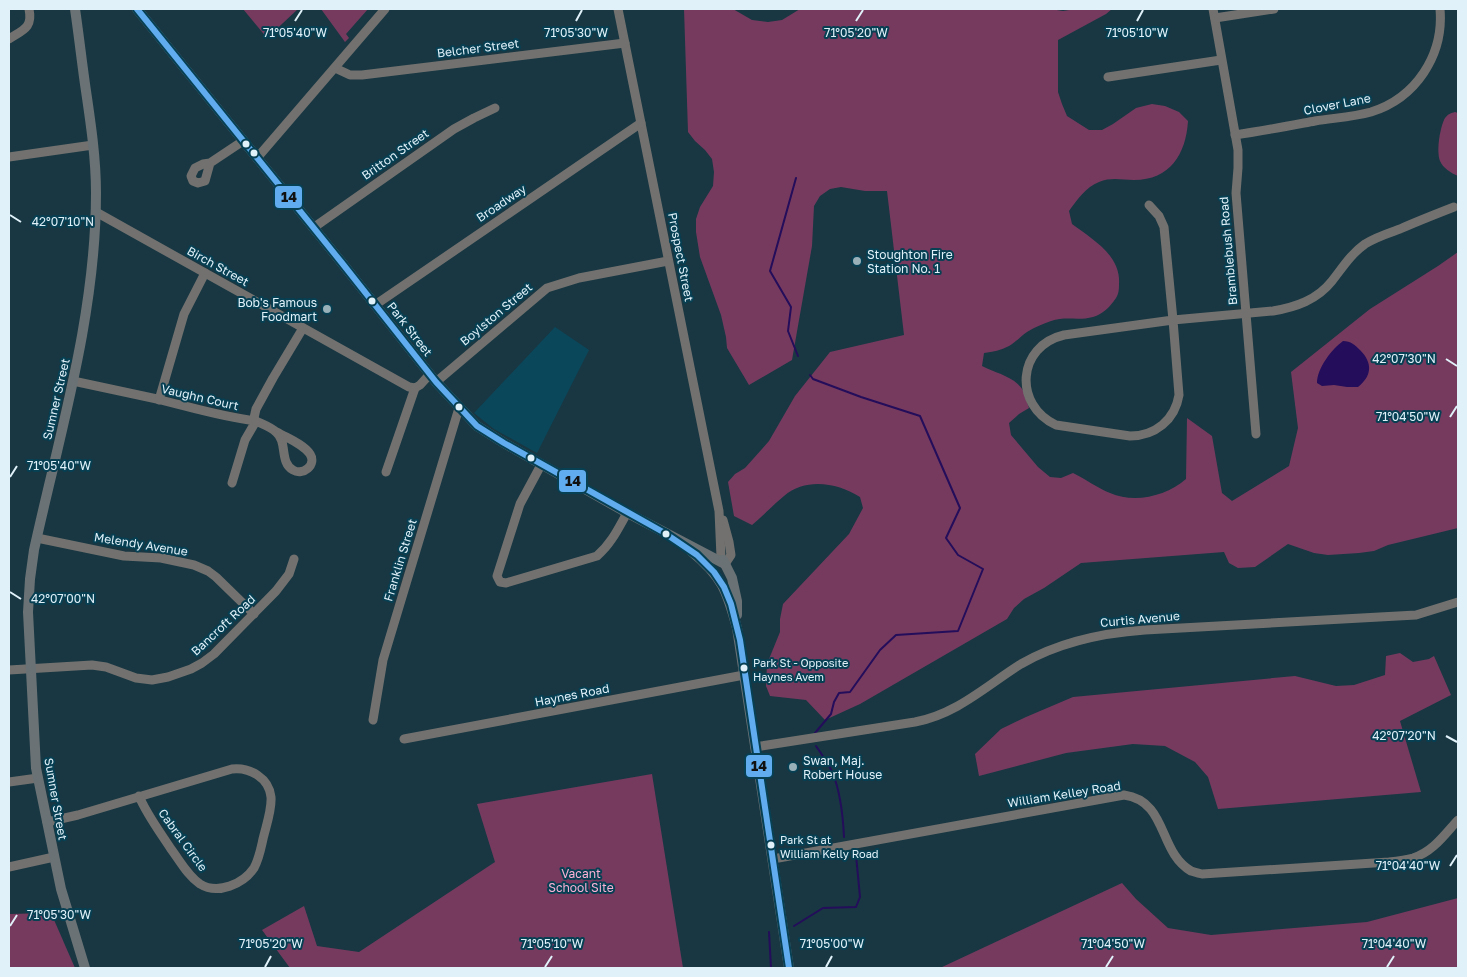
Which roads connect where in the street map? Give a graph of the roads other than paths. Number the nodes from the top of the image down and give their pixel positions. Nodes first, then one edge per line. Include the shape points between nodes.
1 (29, 9) edge
2 (75, 9) edge
3 (136, 9) edge
4 (385, 9) edge
5 (618, 9) edge
6 (1274, 9) edge
7 (1440, 9) edge
8 (1214, 14) edge
9 (9, 39) edge
10 (625, 42) junction
11 (1222, 60) junction
12 (335, 68) junction
13 (1108, 78) dead end
14 (495, 108) dead end
15 (641, 123) junction
16 (1235, 135) junction
17 (244, 141) junction
18 (93, 145) junction
19 (9, 157) edge
20 (257, 158) junction
21 (210, 163) dead end
22 (1150, 205) dead end
23 (1454, 207) dead end
24 (96, 212) junction
25 (313, 228) junction
26 (668, 261) junction
27 (205, 272) junction
28 (375, 305) junction
29 (1246, 313) junction
30 (1173, 320) junction
31 (303, 328) junction
32 (433, 378) junction
33 (73, 381) junction
34 (415, 388) junction
35 (159, 400) junction
36 (459, 408) junction
37 (256, 421) junction
38 (277, 432) junction
39 (1256, 434) dead end
40 (541, 465) junction
41 (386, 472) dead end
42 (232, 483) dead end
43 (719, 511) junction
44 (627, 513) junction
45 (663, 532) junction
46 (37, 538) junction
47 (702, 552) junction
48 (720, 558) junction
49 (294, 559) dead end
50 (715, 573) junction
51 (1458, 602) edge
52 (254, 614) junction
53 (737, 628) junction
54 (30, 669) junction
55 (9, 670) edge
56 (744, 675) junction
57 (373, 720) dead end
58 (404, 739) dead end
59 (755, 747) junction
60 (38, 778) junction
61 (9, 782) edge
62 (139, 796) junction
63 (1458, 820) edge
64 (47, 822) junction
65 (54, 857) junction
66 (773, 859) junction
67 (9, 867) edge
68 (85, 968) edge
69 (789, 968) edge

1 - 9 street via 29,25
2 - 18 main road, Sumner Street
3 - 17 main road, Park Street
4 - 12 street
5 - 10 street, Prospect Street
6 - 8 street
7 - 16 street, Clover Lane via 1440,32 1431,62 1412,87 1394,101 1370,112
8 - 11 street, Bramblebush Road
10 - 12 street, Belcher Street via 362,75 346,74
10 - 15 street, Prospect Street
11 - 13 street
11 - 16 street, Bramblebush Road
12 - 20 street
14 - 25 street, Britton Street via 454,129
15 - 26 street, Prospect Street
15 - 28 street, Broadway
16 - 29 street, Bramblebush Road via 1238,158 1236,193
17 - 20 main road, Park Street
17 - 21 street
18 - 19 street
18 - 24 main road, Sumner Street
20 - 25 main road, Park Street
22 - 30 street via 1164,227
23 - 29 street via 1366,244 1350,256 1328,286 1307,301 1288,308
24 - 27 street, Birch Street
24 - 33 main road, Sumner Street via 90,280
25 - 28 main road, Park Street
26 - 32 street, Boylston Street via 579,278 547,288
26 - 43 street, Prospect Street
27 - 31 street, Birch Street
27 - 35 street via 184,314
28 - 32 main road, Park Street
29 - 30 street
29 - 39 street, Bramblebush Road
30 - 30 street via 1070,334 1049,341 1034,354 1027,373 1027,389 1034,408 1045,419 1063,427 1130,436 1156,430 1171,416 1179,394
31 - 34 street, Birch Street
31 - 37 street via 256,409
32 - 34 street
32 - 36 main road, Park Street
33 - 35 street, Vaughn Court
33 - 46 main road, Sumner Street
34 - 41 street
35 - 37 street, Vaughn Court
36 - 40 main road, Park Street via 482,430
36 - 57 street, Franklin Street via 383,660
37 - 38 street, Vaughn Court
37 - 42 street via 245,440
38 - 38 street, Vaughn Court via 290,467 300,472 307,470 311,464 310,454
40 - 44 main road, Park Street
40 - 44 street via 520,504 497,576 500,582 506,583 598,556
43 - 48 street, Prospect Street
43 - 48 street, Prospect Street via 730,555
44 - 45 main road, Park Street
45 - 47 main road, Park Street
45 - 50 main road, Park Street
46 - 52 street, Melendy Avenue via 124,556 162,558 194,565 216,578
46 - 54 main road, Sumner Street via 28,604
47 - 48 main road, Park Street
47 - 48 main road
48 - 50 main road
48 - 53 main road, Park Street via 731,574 737,601
49 - 52 street, Bancroft Road via 285,582
50 - 53 main road, Park Street via 727,594
51 - 59 street, Curtis Avenue via 1416,615 1104,634 1035,657 958,707 926,720
52 - 54 street, Bancroft Road via 206,661 157,680 130,677 97,665
53 - 56 main road, Park Street
54 - 55 street, Bancroft Road
54 - 60 main road, Sumner Street
56 - 58 street, Haynes Road
56 - 59 main road, Park Street
59 - 66 main road, Park Street
60 - 61 street
60 - 64 main road, Sumner Street
62 - 62 street, Cabral Circle via 232,769 246,769 256,774 267,785 271,798 255,866 243,879 225,888 213,889 199,883 178,858
62 - 64 street, Cabral Circle
63 - 66 street, William Kelley Road via 1431,848 1414,858 1202,874 1191,871 1178,859 1146,803 1124,795
64 - 65 main road, Sumner Street
65 - 67 street
65 - 68 main road, Sumner Street
66 - 69 main road, Park Street

